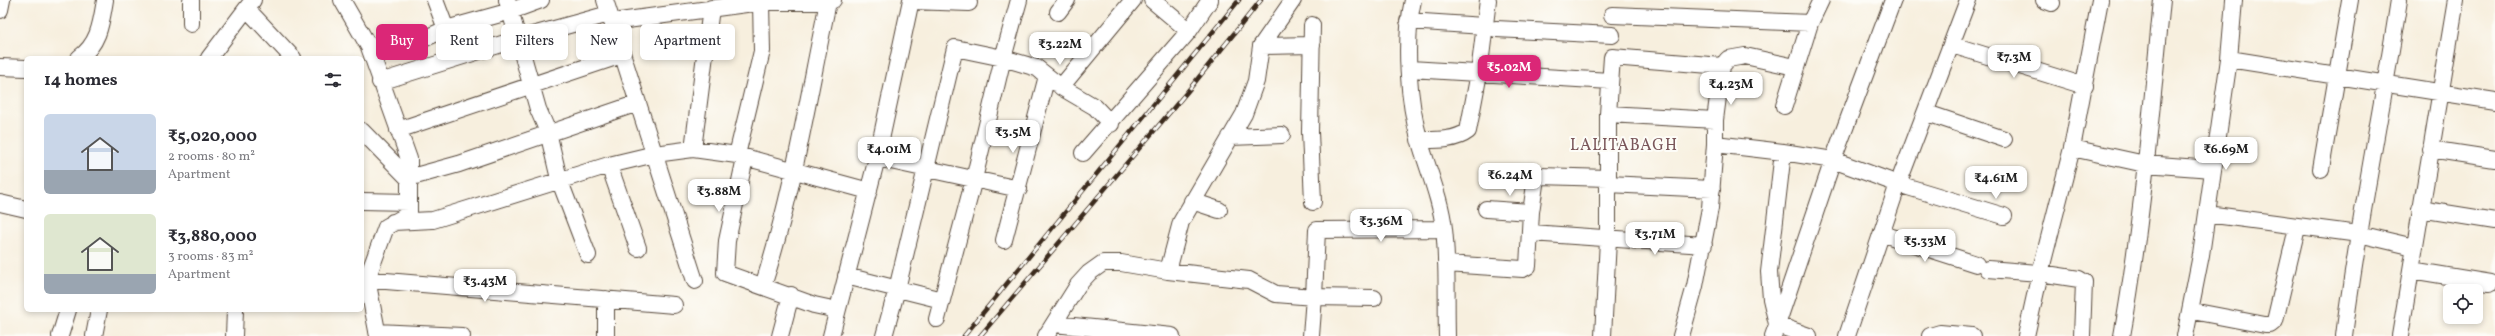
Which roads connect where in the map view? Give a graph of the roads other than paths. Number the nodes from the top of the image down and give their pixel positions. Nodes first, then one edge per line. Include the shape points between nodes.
1 (2, 0) edge
2 (105, 0) edge
3 (190, 0) edge
4 (342, 0) edge
5 (435, 0) edge
6 (541, 0) edge
7 (912, 0) edge
8 (1019, 0) edge
9 (1133, 0) edge
10 (1152, 0) edge
11 (1210, 0) edge
12 (1293, 0) edge
13 (1413, 0) edge
14 (1488, 0) edge
15 (1821, 0) edge
16 (1892, 0) edge
17 (1968, 0) edge
18 (2100, 0) edge
19 (2162, 0) edge
20 (2234, 0) edge
21 (2350, 0) edge
22 (2399, 0) edge
23 (2456, 0) edge
24 (796, 1) edge
25 (831, 1) edge
26 (761, 2) junction
27 (734, 3) edge
28 (969, 3) dead end
29 (250, 4) edge
30 (508, 6) edge
31 (711, 8) junction
32 (1613, 8) edge
33 (0, 10) edge
34 (609, 12) edge
35 (1408, 21) junction
36 (1810, 23) junction
37 (191, 24) dead end
38 (444, 24) edge
39 (459, 24) edge
40 (513, 24) edge
41 (568, 24) edge
42 (613, 24) edge
43 (1312, 25) dead end
44 (1490, 28) junction
45 (1189, 31) junction
46 (436, 33) edge
47 (1612, 35) junction
48 (501, 44) edge
49 (1312, 45) junction
50 (1952, 45) junction
51 (1261, 46) junction
52 (369, 47) junction
53 (82, 56) edge
54 (211, 56) edge
55 (291, 56) edge
56 (1612, 57) junction
57 (1003, 58) junction
58 (2229, 59) junction
59 (524, 60) edge
60 (607, 60) edge
61 (624, 60) edge
62 (1722, 66) junction
63 (0, 67) edge
64 (1795, 67) junction
65 (24, 68) edge
66 (1410, 69) junction
67 (1479, 73) junction
68 (1047, 76) junction
69 (2337, 77) junction
70 (1610, 81) junction
71 (380, 82) junction
72 (2387, 83) junction
73 (531, 85) junction
74 (2085, 86) junction
75 (1061, 87) junction
76 (2441, 92) junction
77 (2495, 101) edge
78 (638, 103) junction
79 (1784, 106) dead end
80 (1927, 113) junction
81 (1608, 114) junction
82 (1715, 120) junction
83 (1111, 124) junction
84 (398, 130) junction
85 (548, 132) junction
86 (364, 133) edge
87 (1282, 135) dead end
88 (1230, 137) junction
89 (2004, 139) dead end
90 (1419, 140) junction
91 (1715, 144) junction
92 (2072, 148) junction
93 (693, 149) junction
94 (2430, 149) junction
95 (1783, 152) junction
96 (1083, 153) dead end
97 (654, 154) junction
98 (741, 157) junction
99 (877, 158) junction
100 (2495, 159) edge
101 (1833, 160) junction
102 (2146, 164) junction
103 (609, 165) junction
104 (926, 169) junction
105 (2212, 169) junction
106 (2321, 169) dead end
107 (793, 171) junction
108 (408, 178) junction
109 (559, 179) junction
110 (974, 179) junction
111 (1608, 181) junction
112 (1898, 184) junction
113 (1019, 189) junction
114 (1712, 189) junction
115 (869, 191) junction
116 (364, 201) edge
117 (1192, 201) junction
118 (409, 202) junction
119 (1313, 202) dead end
120 (0, 203) edge
121 (24, 209) edge
122 (1486, 209) dead end
123 (2420, 209) junction
124 (1219, 210) dead end
125 (1531, 212) junction
126 (2207, 214) junction
127 (2004, 216) dead end
128 (2495, 221) edge
129 (393, 222) junction
130 (2297, 228) junction
131 (1444, 229) junction
132 (1531, 233) junction
133 (1883, 234) junction
134 (2359, 234) junction
135 (1004, 240) dead end
136 (1608, 240) junction
137 (1704, 245) junction
138 (2414, 246) junction
139 (638, 248) dead end
140 (588, 255) dead end
141 (1446, 264) junction
142 (2411, 270) junction
143 (1168, 271) junction
144 (2040, 274) junction
145 (846, 276) junction
146 (364, 279) edge
147 (695, 281) dead end
148 (2490, 282) dead end
149 (763, 286) junction
150 (897, 289) junction
151 (791, 295) junction
152 (1314, 297) junction
153 (606, 298) junction
154 (1374, 298) dead end
155 (942, 300) junction
156 (674, 305) dead end
157 (838, 310) junction
158 (2192, 311) junction
159 (67, 312) edge
160 (99, 312) edge
161 (236, 312) edge
162 (937, 319) dead end
163 (1050, 330) edge
164 (1775, 330) edge
165 (378, 334) edge
166 (60, 336) edge
167 (94, 336) edge
168 (234, 336) edge
169 (462, 336) edge
170 (606, 336) edge
171 (780, 336) edge
172 (831, 336) edge
173 (884, 336) edge
174 (1172, 336) edge
175 (1311, 336) edge
176 (1447, 336) edge
177 (1603, 336) edge
178 (1681, 336) edge
179 (1809, 336) edge
180 (1847, 336) edge
181 (1930, 336) edge
182 (1972, 336) edge
183 (2026, 336) edge
184 (2082, 336) edge
185 (2122, 336) edge
186 (2185, 336) edge
187 (2344, 336) edge
188 (2400, 336) edge

1 - 33 street
2 - 53 street via 101,30
3 - 37 street
4 - 52 street
5 - 38 street
6 - 30 street
7 - 28 street
7 - 99 street
8 - 57 street
9 - 75 street
10 - 45 street
11 - 45 street
12 - 51 street
13 - 35 street
14 - 44 street
15 - 36 street
16 - 101 street
17 - 50 street
18 - 74 street
19 - 102 street
20 - 58 street
21 - 69 street
22 - 72 street
23 - 76 street
24 - 25 street
24 - 26 street
25 - 107 street
26 - 27 street
26 - 98 street via 762,51
27 - 31 street
29 - 54 street
29 - 55 street
30 - 39 street
30 - 40 street
31 - 34 street
31 - 93 street
32 - 36 street
32 - 47 street
34 - 41 street
34 - 42 street
35 - 44 street
35 - 66 street
36 - 64 street
43 - 49 street
44 - 47 street
44 - 67 street
45 - 83 street
46 - 52 street via 421,40
47 - 56 street
48 - 71 street
49 - 51 street
49 - 119 street via 1310,132
50 - 74 street
50 - 80 street
51 - 88 street via 1256,81 1244,114
52 - 71 street
56 - 62 street
56 - 70 street
57 - 68 street via 1037,68
57 - 104 street via 955,48
57 - 110 street
58 - 69 street
58 - 105 street
59 - 73 street
60 - 73 street
61 - 78 street
62 - 64 street via 1728,59 1745,56
62 - 82 street
63 - 65 street
64 - 79 street
66 - 67 street
66 - 90 street via 1413,109
67 - 70 street
67 - 90 street via 1468,131 1450,139
68 - 75 street
68 - 113 street
69 - 72 street
69 - 106 street
70 - 81 street
71 - 84 street
72 - 76 street
72 - 134 street
73 - 84 street
73 - 85 street
74 - 92 street
75 - 83 street via 1095,107
76 - 77 street
76 - 94 street
78 - 85 street
78 - 97 street
80 - 89 street
80 - 112 street
81 - 82 street
81 - 111 street
82 - 91 street
83 - 96 street
84 - 108 street via 409,159
85 - 108 street via 459,164
85 - 109 street
86 - 108 street
87 - 88 street
88 - 117 street
90 - 131 street
91 - 95 street
91 - 114 street
92 - 102 street
92 - 144 street
93 - 97 street
93 - 98 street
94 - 100 street
94 - 123 street
95 - 101 street
95 - 164 street via 1769,272
97 - 103 street
97 - 147 street
98 - 107 street
98 - 149 street via 727,241 725,273
99 - 104 street
99 - 115 street
101 - 112 street
101 - 164 street
102 - 105 street
102 - 185 street
103 - 109 street
103 - 139 street
104 - 110 street
104 - 150 street
105 - 126 street
107 - 115 street
107 - 149 street via 774,252
108 - 118 street
109 - 129 street via 433,220
109 - 140 street
110 - 113 street
110 - 155 street
111 - 114 street
111 - 125 street via 1540,176 1534,183
111 - 136 street
112 - 127 street
112 - 133 street
113 - 135 street
114 - 137 street
115 - 145 street
116 - 118 street
117 - 124 street
117 - 143 street via 1181,222
118 - 129 street via 409,214
120 - 121 street
122 - 125 street
123 - 128 street
123 - 138 street
125 - 132 street
126 - 130 street
126 - 158 street
129 - 146 street via 386,227
130 - 134 street
130 - 158 street via 2273,323 2265,324
131 - 141 street
131 - 152 street via 1317,230
132 - 136 street
132 - 141 street via 1530,262 1523,269
133 - 144 street via 1982,266
133 - 180 street
134 - 138 street
134 - 187 street
136 - 137 street
136 - 177 street
137 - 178 street
138 - 142 street
141 - 176 street
142 - 148 street
142 - 188 street
143 - 152 street via 1249,280 1276,294
143 - 163 street via 1121,262 1103,263 1089,272 1078,285
144 - 183 street
144 - 184 street via 2079,279 2084,282
145 - 150 street
145 - 157 street
146 - 153 street
146 - 165 street
149 - 151 street
150 - 155 street
150 - 173 street
151 - 157 street via 814,305
151 - 171 street
152 - 154 street
152 - 175 street
153 - 156 street
153 - 170 street
155 - 162 street
157 - 172 street
158 - 186 street
159 - 166 street
160 - 167 street
161 - 168 street
163 - 174 street
164 - 179 street
165 - 169 street
181 - 182 street via 1940,333

